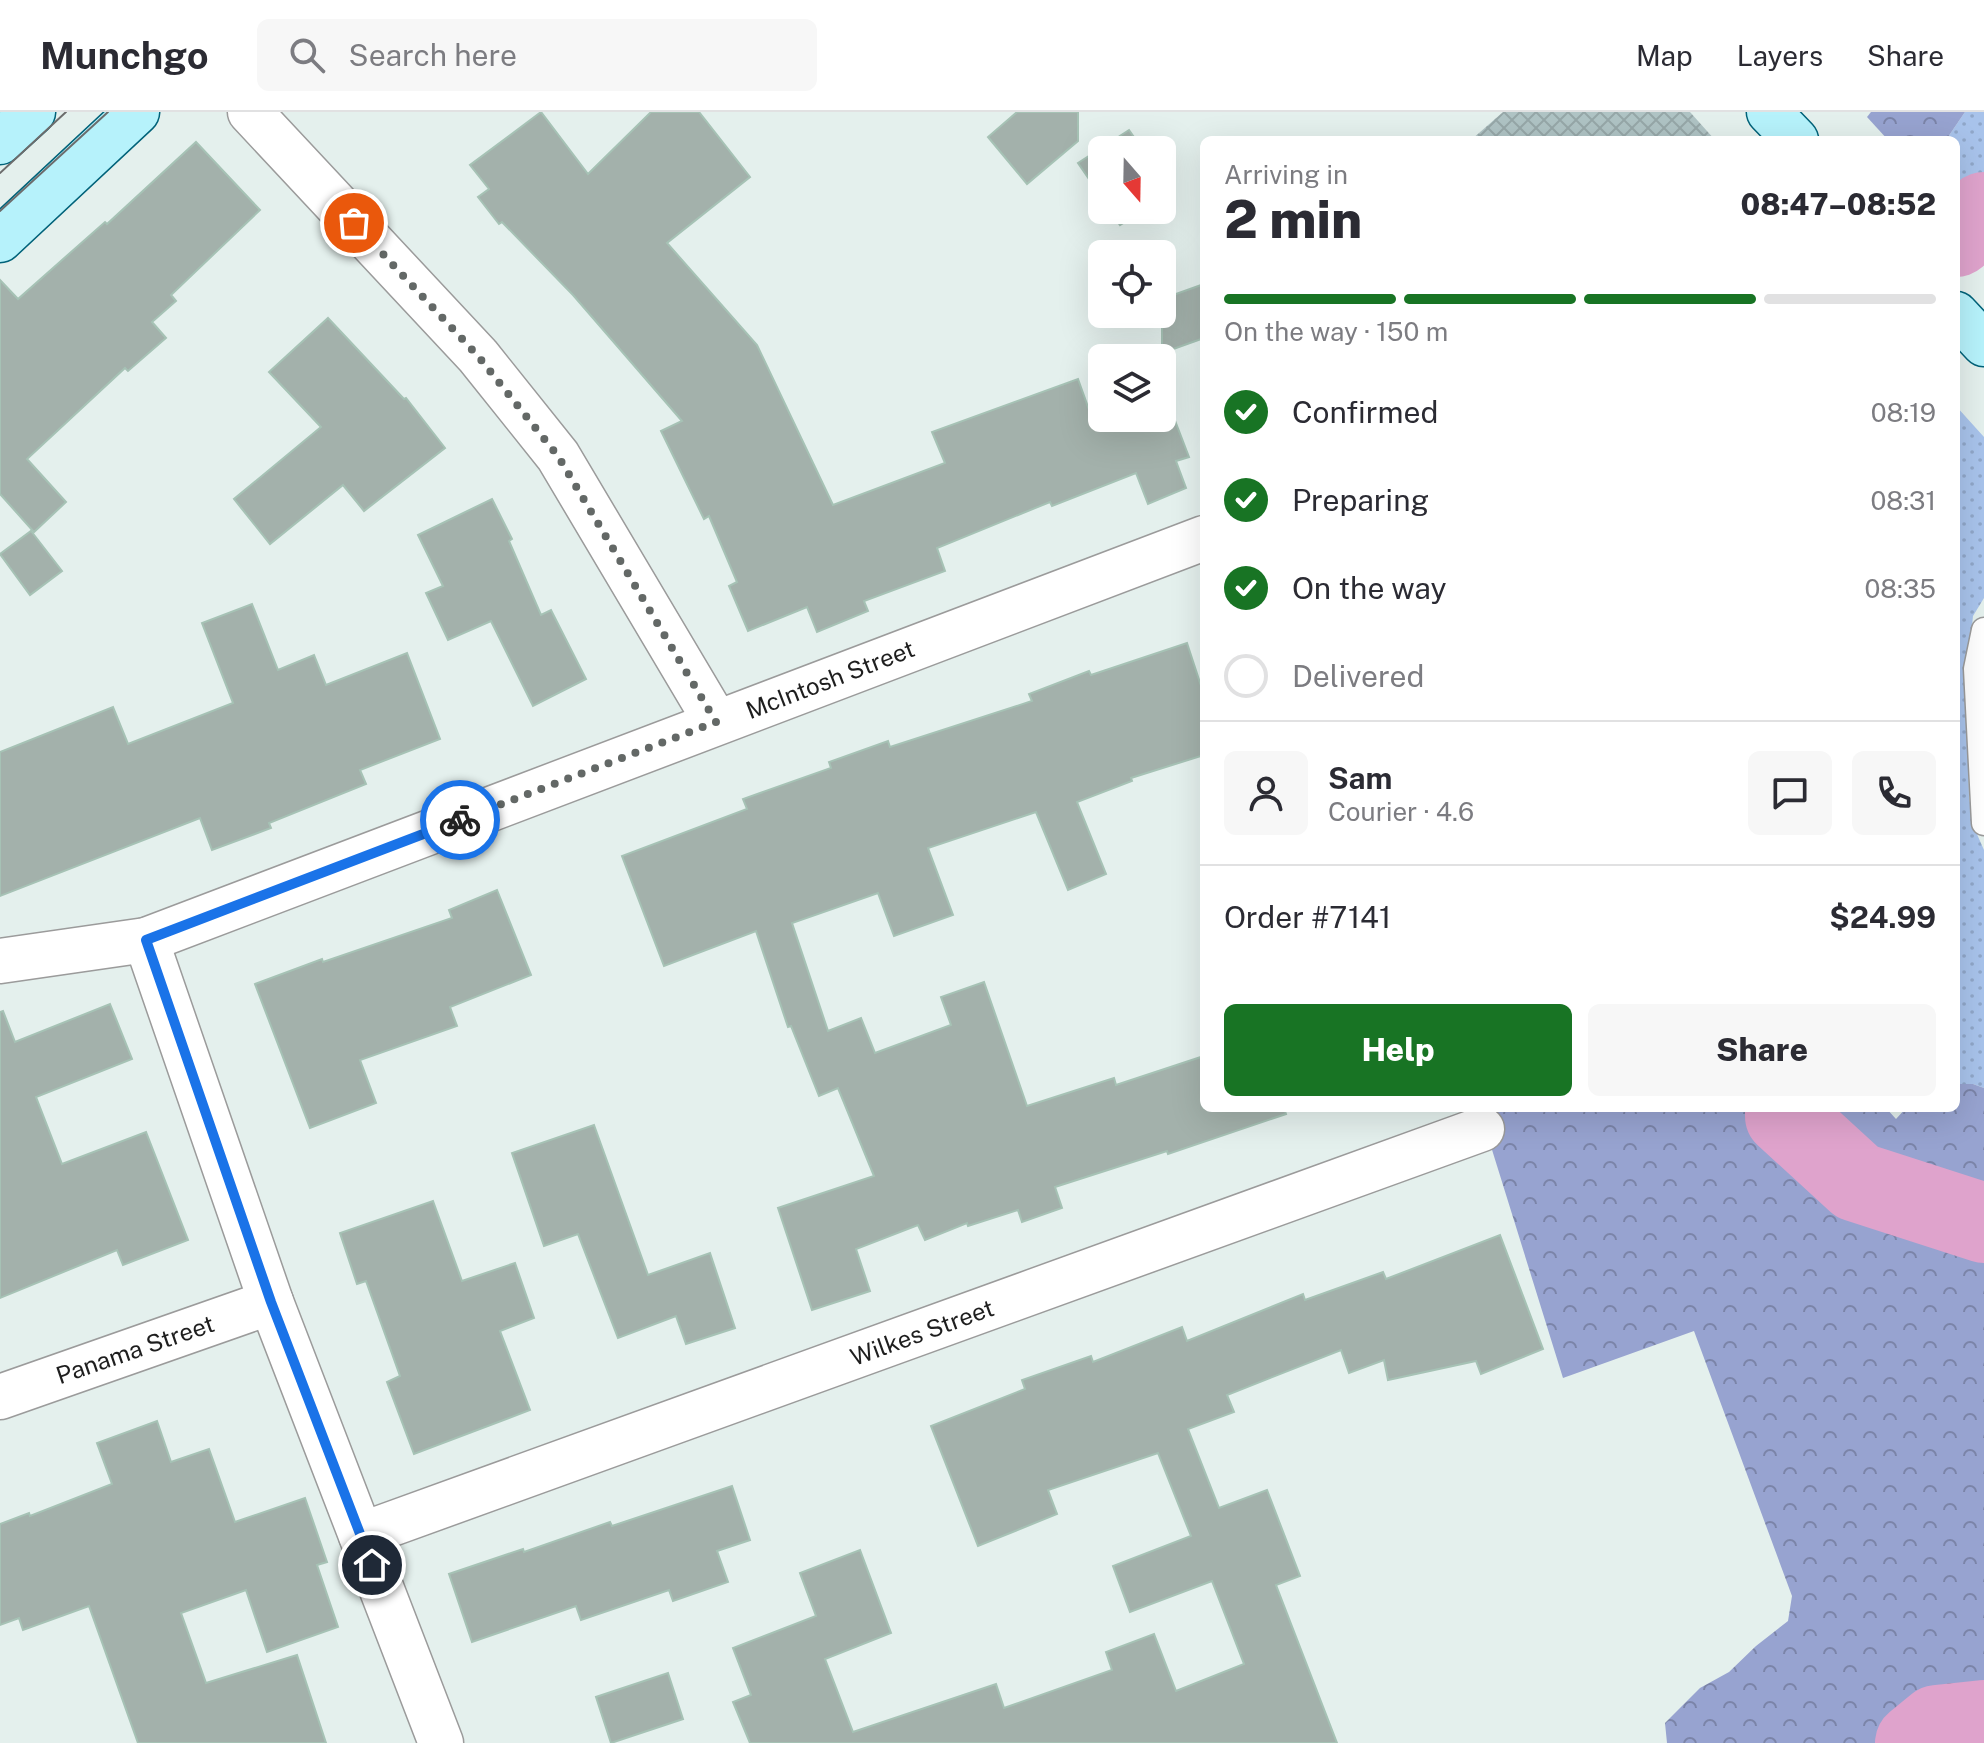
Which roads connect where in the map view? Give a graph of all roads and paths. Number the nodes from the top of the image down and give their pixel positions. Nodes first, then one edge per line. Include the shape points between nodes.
1 (33, 112) edge
2 (137, 112) edge
3 (250, 112) edge
4 (1769, 112) edge
5 (1792, 136) edge
6 (0, 142) edge
7 (0, 240) edge
8 (1960, 318) edge
9 (1984, 344) edge
10 (1200, 540) edge
11 (1984, 630) edge
12 (716, 722) junction
13 (1984, 823) edge
14 (146, 940) junction
15 (0, 961) edge
16 (1482, 1129) dead end
17 (271, 1302) junction
18 (0, 1397) edge
19 (361, 1535) junction
20 (441, 1743) edge

1 - 6 main road
2 - 7 main road
3 - 12 street via 478,356 558,456
4 - 5 main road
8 - 9 main road
10 - 12 street, McIntosh Street
11 - 13 lane via 1976,669
12 - 14 street, McIntosh Street
14 - 15 street, McIntosh Street
14 - 17 street
16 - 19 street, Wilkes Street
17 - 18 street, Panama Street
17 - 19 street
19 - 20 street

